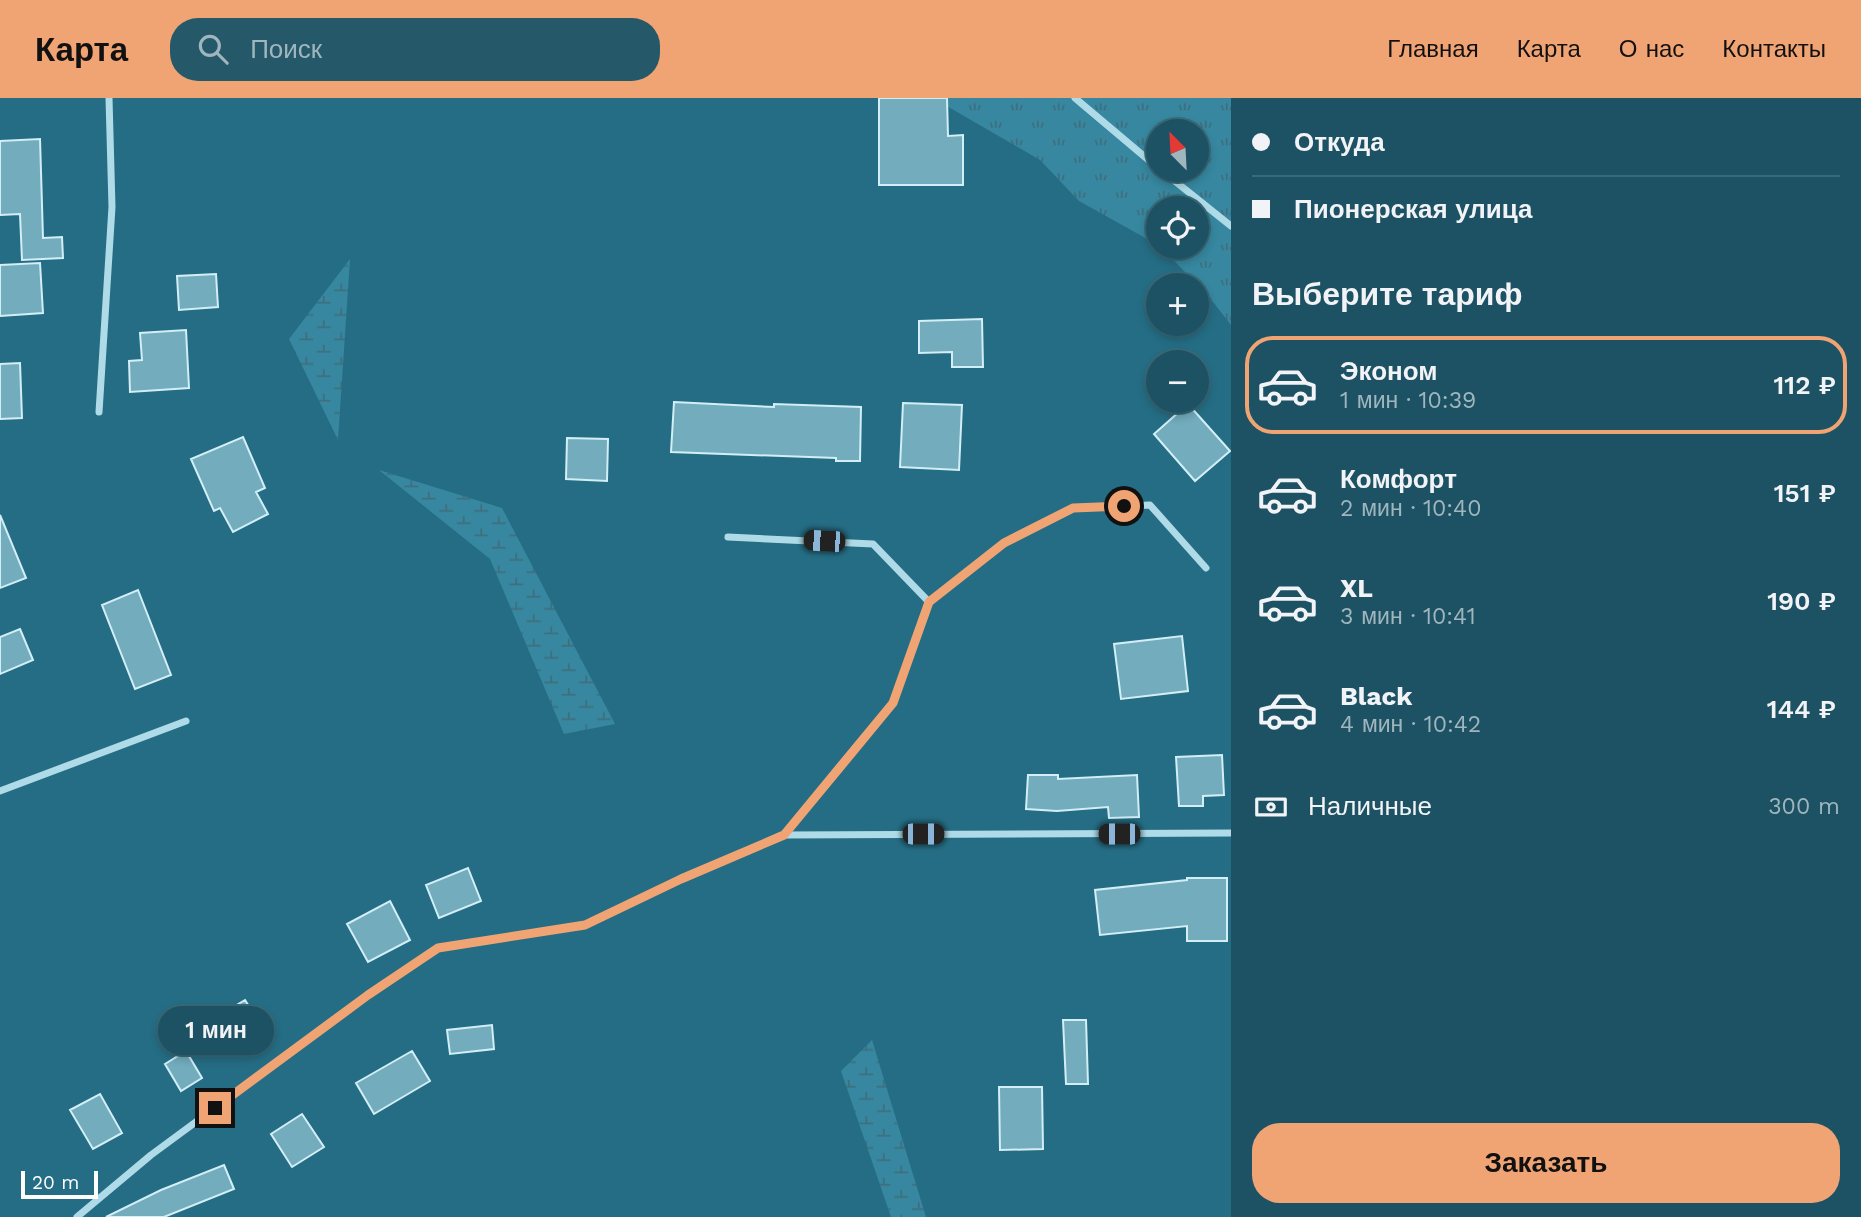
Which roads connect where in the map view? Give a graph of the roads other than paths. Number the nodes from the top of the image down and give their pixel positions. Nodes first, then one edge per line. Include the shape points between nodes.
1 (110, 98) edge
2 (1075, 98) edge
3 (1146, 157) edge
4 (1176, 182) edge
5 (1231, 226) edge
6 (99, 412) dead end
7 (728, 537) dead end
8 (1206, 568) dead end
9 (929, 602) junction
10 (186, 721) dead end
11 (0, 791) edge
12 (1231, 833) edge
13 (784, 835) junction
14 (76, 1217) edge

1 - 6 street via 112,206
2 - 3 street
4 - 5 street
7 - 9 street via 873,544
8 - 9 street via 1150,505 1073,508 1004,543
9 - 13 street via 893,703
10 - 11 street
12 - 13 street
13 - 14 street via 585,925 438,948 151,1155

